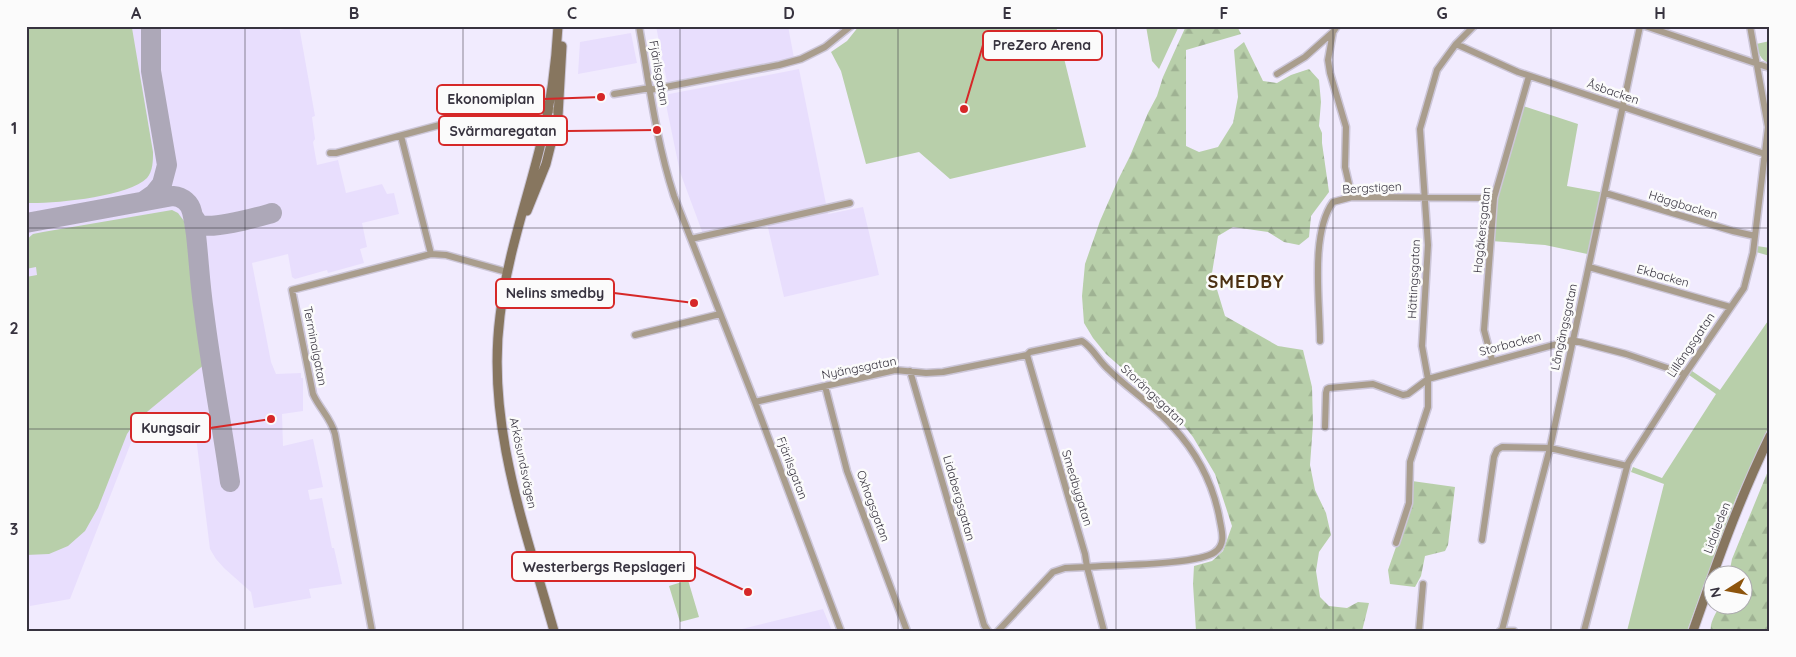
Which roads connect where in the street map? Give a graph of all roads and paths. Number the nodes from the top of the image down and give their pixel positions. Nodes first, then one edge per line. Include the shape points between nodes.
1 (558, 26) edge
2 (563, 26) edge
3 (639, 26) edge
4 (852, 26) edge
5 (1474, 26) edge
6 (1640, 26) edge
7 (1646, 26) edge
8 (1750, 26) edge
9 (1335, 29) edge
10 (1456, 44) junction
11 (1756, 62) junction
12 (1770, 68) edge
13 (1277, 74) dead end
14 (1529, 76) junction
15 (650, 89) junction
16 (614, 94) dead end
17 (1623, 108) junction
18 (549, 110) junction
19 (559, 111) junction
20 (401, 136) junction
21 (330, 153) dead end
22 (1765, 154) junction
23 (1605, 193) junction
24 (1352, 197) junction
25 (1424, 197) junction
26 (1494, 198) junction
27 (850, 203) dead end
28 (1755, 236) junction
29 (516, 238) junction
30 (691, 239) junction
31 (431, 254) junction
32 (1589, 267) junction
33 (507, 272) junction
34 (1730, 307) junction
35 (720, 314) junction
36 (635, 335) dead end
37 (1572, 340) junction
38 (1320, 341) dead end
39 (1027, 355) junction
40 (1492, 360) junction
41 (910, 371) junction
42 (1685, 374) junction
43 (1428, 379) junction
44 (826, 386) junction
45 (755, 402) junction
46 (1325, 427) dead end
47 (1770, 436) edge
48 (1550, 448) junction
49 (1627, 466) junction
50 (1482, 540) dead end
51 (1396, 543) dead end
52 (1087, 567) junction
53 (1423, 584) dead end
54 (1501, 630) edge
55 (372, 631) edge
56 (554, 631) edge
57 (841, 631) edge
58 (907, 631) edge
59 (988, 631) edge
60 (998, 631) edge
61 (1104, 631) edge
62 (1418, 631) edge
63 (1514, 631) edge
64 (1584, 631) edge
65 (1693, 631) edge

1 - 18 main road, Arkösundsvägen
2 - 19 main road, Arkösundsvägen
3 - 15 street, Fjärilsgatan
4 - 15 street via 825,48 801,59
5 - 10 street, Hättingsgatan
6 - 17 street, Långängsgatan
7 - 11 street
8 - 11 street, Lillängsgatan
9 - 13 street via 1305,57
9 - 24 street via 1328,60 1346,127 1345,167
10 - 14 street, Åsbacken
10 - 25 street, Hättingsgatan via 1437,70 1420,129
11 - 12 street
11 - 22 street, Lillängsgatan via 1768,122
14 - 17 street, Åsbacken
14 - 26 street, Hagåkersgatan
15 - 16 street
15 - 30 street, Fjärilsgatan via 664,168
17 - 22 street, Åsbacken
17 - 23 street, Långängsgatan
18 - 19 street
18 - 20 street via 517,106
18 - 29 main road, Arkösundsvägen
19 - 29 main road, Arkösundsvägen via 546,164
20 - 21 street
20 - 31 street
22 - 28 street, Lillängsgatan
23 - 28 street, Häggbacken
23 - 32 street, Långängsgatan
24 - 25 street, Bergstigen
24 - 38 street, Bergstigen via 1333,202 1322,227 1318,261
25 - 26 street, Bergstigen
25 - 43 street, Hättingsgatan via 1428,245 1422,346
26 - 40 street, Hagåkersgatan via 1484,330
27 - 30 street
28 - 34 street, Lillängsgatan via 1744,288
29 - 33 main road, Arkösundsvägen
30 - 35 street, Fjärilsgatan
31 - 33 street, Terminalgatan
31 - 55 street, Terminalgatan via 292,290 313,394 335,434
32 - 34 street, Ekbacken
32 - 37 street, Långängsgatan
33 - 56 main road, Arkösundsvägen via 498,343 500,418 508,463
34 - 42 street, Lillängsgatan
35 - 36 street
35 - 45 street, Fjärilsgatan
37 - 40 street, Storbacken
37 - 42 street, Storbacken
37 - 48 street, Långängsgatan
39 - 41 street, Nyängsgatan via 944,372
39 - 52 street, Smedbygatan
39 - 52 street, Storängsgatan via 1076,341 1088,345 1107,368 1173,426 1198,458 1217,504 1223,538 1214,553 1164,562
40 - 43 street, Storbacken
41 - 44 street, Nyängsgatan via 895,370
41 - 59 street, Lidabergsgatan
42 - 49 street, Lillängsgatan
43 - 46 street via 1403,395 1373,384 1329,388
43 - 51 street, Hättingsgatan via 1428,407 1410,462 1409,503
44 - 45 street, Nyängsgatan
44 - 58 street, Oxhagsgatan via 847,471
45 - 57 street, Fjärilsgatan
47 - 65 main road, Lidaleden via 1736,514
48 - 49 street
48 - 50 street via 1502,447 1497,450
48 - 54 street, Långängsgatan
49 - 64 street, Lillängsgatan
52 - 60 street via 1053,572
52 - 61 street, Smedbygatan
53 - 62 street
54 - 63 street

